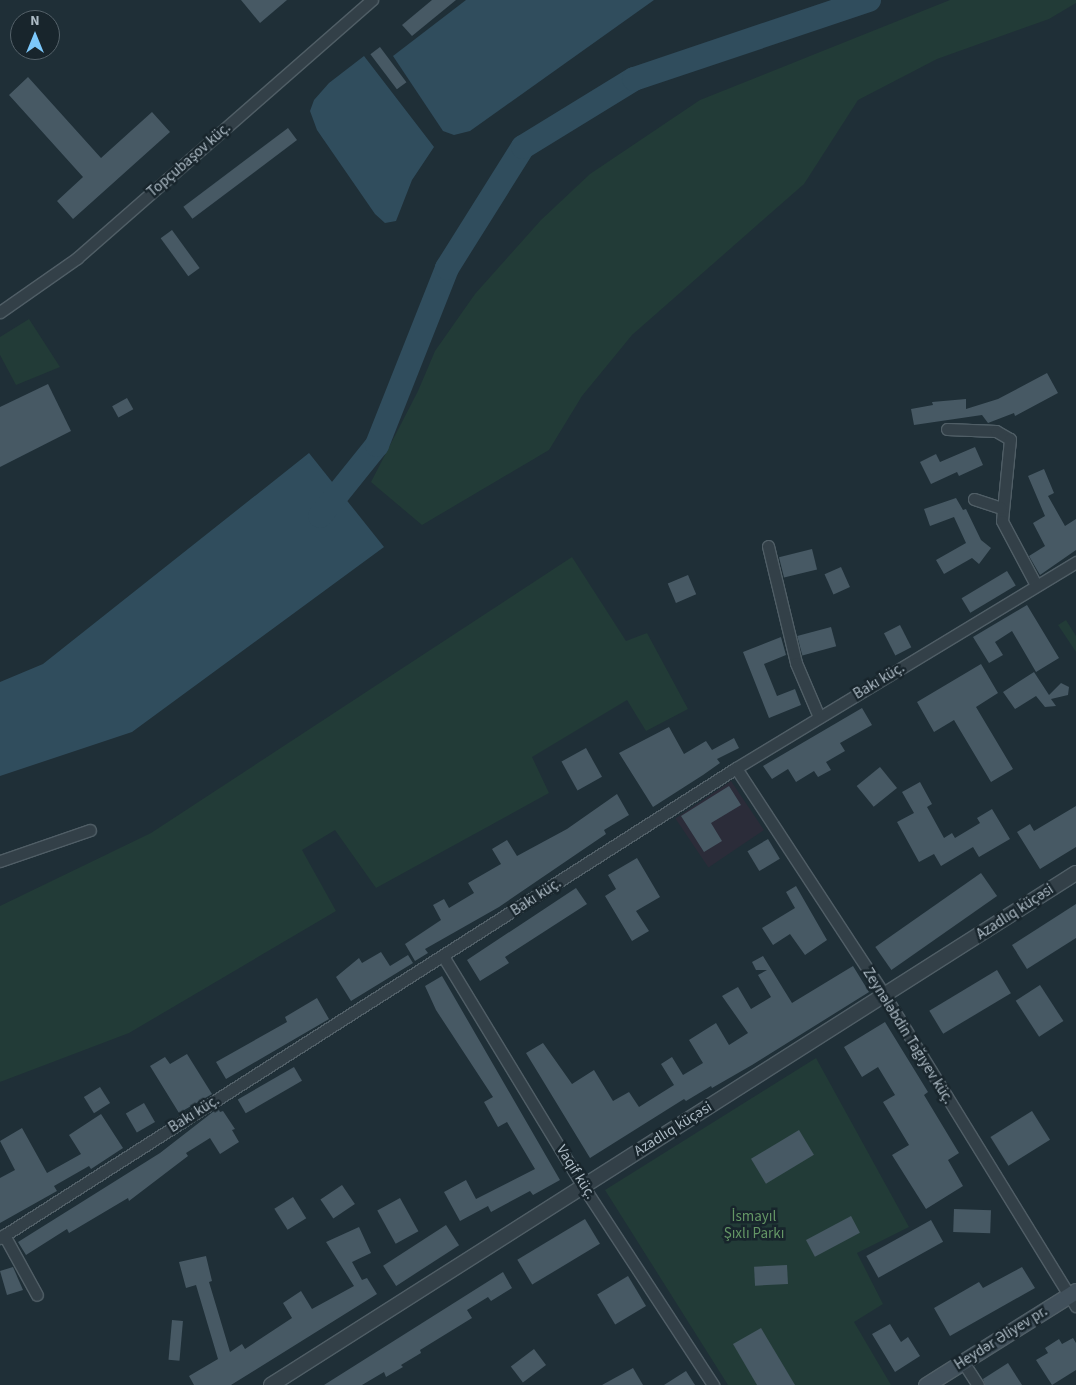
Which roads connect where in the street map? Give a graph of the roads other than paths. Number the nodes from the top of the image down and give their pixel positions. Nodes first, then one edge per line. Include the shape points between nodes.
1 (372, 0) edge
2 (0, 312) edge
3 (947, 429) dead end
4 (974, 498) dead end
5 (1001, 508) junction
6 (768, 546) dead end
7 (1076, 562) edge
8 (1036, 585) junction
9 (819, 717) junction
10 (736, 768) junction
11 (90, 830) dead end
12 (0, 861) edge
13 (1076, 873) edge
14 (444, 956) junction
15 (885, 996) junction
16 (583, 1186) junction
17 (2, 1236) edge
18 (37, 1295) dead end
19 (1074, 1297) edge
20 (963, 1362) junction
21 (270, 1385) edge
22 (713, 1385) edge
23 (926, 1385) edge
24 (978, 1385) edge

1 - 2 street, Topçubaşov küç. via 77,258
3 - 5 street via 996,431 1010,439
4 - 5 street
5 - 8 street via 1005,531
6 - 9 street via 796,663
7 - 8 street, Bakı küç.
8 - 9 street, Bakı küç.
9 - 10 street, Bakı küç.
10 - 14 street, Bakı küç.
10 - 15 street, Zeynələbdin Tağıyev küç.
11 - 12 street
13 - 15 street, Azadlıq küçəsi
14 - 16 street, Vaqif küç.
14 - 17 street, Bakı küç.
15 - 16 street, Azadlıq küçəsi
15 - 19 street, Zeynələbdin Tağıyev küç.
16 - 21 street, Azadlıq küçəsi
16 - 22 street, Vaqif küç.
17 - 18 street
19 - 20 main road, Heydər Əliyev pr.
20 - 23 main road, Heydər Əliyev pr.
20 - 24 street

